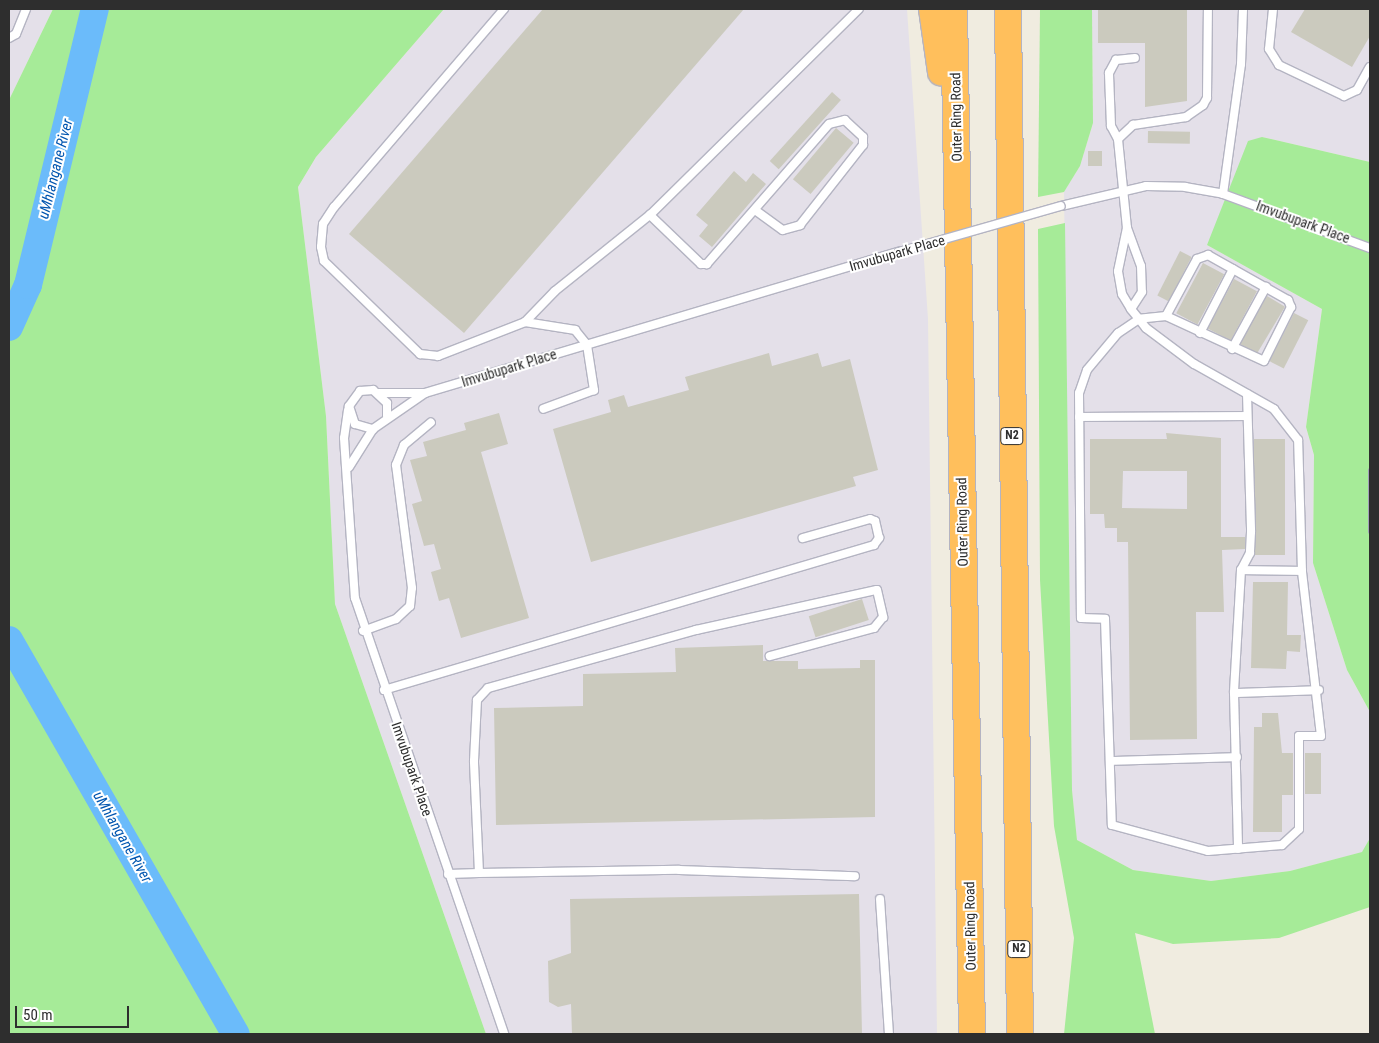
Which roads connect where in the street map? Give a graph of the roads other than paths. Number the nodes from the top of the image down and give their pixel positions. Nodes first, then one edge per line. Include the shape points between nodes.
1 (26, 9) edge
2 (504, 9) edge
3 (859, 9) edge
4 (932, 9) edge
5 (954, 9) edge
6 (1008, 9) edge
7 (1208, 9) edge
8 (1243, 9) edge
9 (1273, 9) edge
10 (9, 38) edge
11 (1135, 58) dead end
12 (1370, 67) edge
13 (1118, 139) junction
14 (957, 184) junction
15 (1122, 190) junction
16 (1223, 194) junction
17 (755, 210) junction
18 (650, 215) junction
19 (1127, 228) junction
20 (1370, 248) edge
21 (1233, 268) junction
22 (1266, 288) junction
23 (1131, 309) junction
24 (1166, 316) junction
25 (1139, 319) junction
26 (525, 322) junction
27 (1200, 333) junction
28 (587, 345) junction
29 (1232, 349) junction
30 (379, 393) junction
31 (425, 393) junction
32 (1247, 394) junction
33 (348, 406) junction
34 (543, 409) dead end
35 (387, 416) junction
36 (1246, 416) junction
37 (1080, 418) junction
38 (431, 422) dead end
39 (373, 429) junction
40 (348, 469) junction
41 (803, 538) dead end
42 (1241, 570) junction
43 (1302, 571) junction
44 (363, 631) junction
45 (770, 656) dead end
46 (384, 690) junction
47 (1319, 690) junction
48 (1234, 693) junction
49 (1237, 757) junction
50 (1110, 761) junction
51 (1238, 849) junction
52 (479, 872) junction
53 (448, 874) junction
54 (855, 876) dead end
55 (880, 899) dead end
56 (504, 1034) edge
57 (889, 1034) edge
58 (972, 1034) edge
59 (1020, 1034) edge

1 - 10 lane via 16,34
2 - 26 lane via 334,207 323,224 321,247 324,261 420,354 438,356
3 - 18 lane
4 - 14 highway
5 - 14 highway, Outer Ring Road
6 - 59 highway, N2
7 - 13 lane via 1207,98 1203,105 1186,117 1133,125
8 - 16 lane via 1241,64
9 - 12 lane via 1269,49 1280,65 1344,96 1357,90
11 - 13 lane via 1116,60 1109,73 1111,126
13 - 15 lane
14 - 58 highway, Outer Ring Road
15 - 16 lane, Imvubupark Place via 1185,187
15 - 19 lane
15 - 28 lane, Imvubupark Place, bridge via 899,252
16 - 20 lane, Imvubupark Place
17 - 17 lane via 783,230 794,228 863,146 863,137 845,120 829,124
17 - 18 lane via 704,264
18 - 26 lane via 555,291
19 - 23 lane via 1118,271 1120,289
19 - 23 lane via 1139,254 1142,286
21 - 22 lane
21 - 24 lane via 1208,254 1200,257
21 - 27 lane
22 - 29 lane
22 - 29 lane via 1288,300 1291,308 1266,359 1256,361
23 - 25 lane
24 - 25 lane
24 - 27 lane
25 - 32 lane via 1194,364
25 - 37 lane via 1118,334 1087,370 1079,393
26 - 28 lane via 568,327
27 - 29 lane
28 - 31 lane, Imvubupark Place
28 - 34 lane via 592,393
30 - 31 lane, Imvubupark Place
30 - 33 lane, Imvubupark Place via 360,391
30 - 35 lane via 387,403
31 - 35 lane, Imvubupark Place
32 - 36 lane
32 - 43 lane via 1274,409 1298,440
33 - 39 lane via 355,424
33 - 40 lane, Imvubupark Place via 344,426
35 - 39 lane, Imvubupark Place
36 - 37 lane
36 - 42 lane via 1251,532 1250,553
37 - 50 lane via 1081,618 1105,619
38 - 44 lane via 404,445 396,465 412,588 410,606 396,619
39 - 40 lane, Imvubupark Place
40 - 44 lane, Imvubupark Place via 351,576
41 - 46 lane via 870,519 874,521 879,538 874,544
42 - 43 lane
42 - 48 lane
43 - 47 lane via 1307,632
44 - 46 lane, Imvubupark Place
45 - 52 lane via 874,628 883,616 877,590 696,630 488,688 477,700 474,761
46 - 53 lane, Imvubupark Place
47 - 48 lane
47 - 51 lane via 1322,736 1299,736 1299,829 1282,845
48 - 49 lane
49 - 50 lane
49 - 51 lane
50 - 51 lane via 1112,825 1208,850
52 - 53 lane
52 - 54 lane via 679,870
53 - 56 lane, Imvubupark Place
55 - 57 lane

